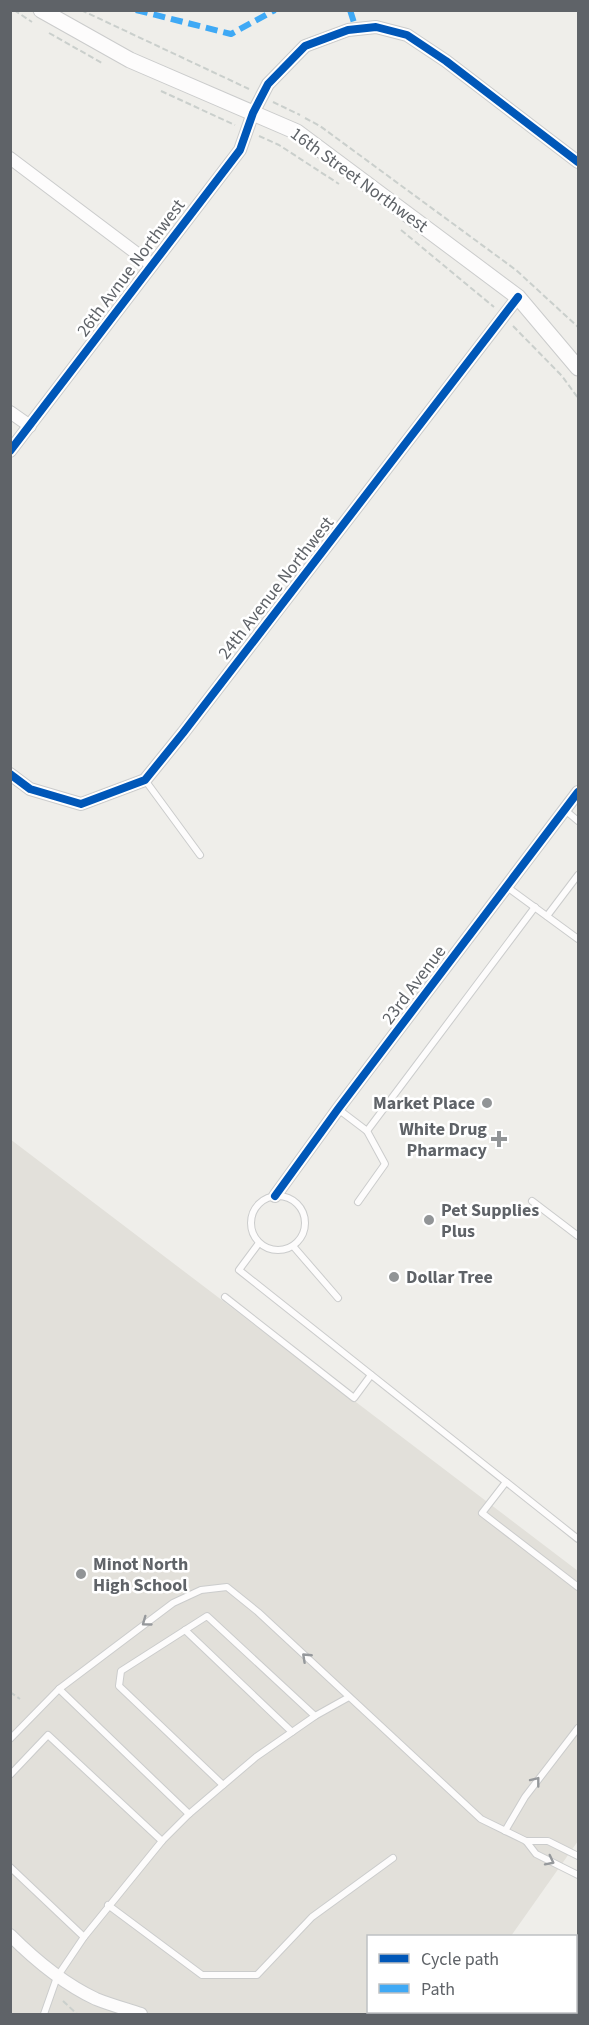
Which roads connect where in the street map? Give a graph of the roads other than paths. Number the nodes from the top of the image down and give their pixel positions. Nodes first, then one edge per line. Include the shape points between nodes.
1 (39, 18) edge
2 (253, 113) junction
3 (10, 158) edge
4 (579, 162) edge
5 (152, 265) junction
6 (518, 297) junction
7 (579, 368) edge
8 (10, 411) edge
9 (30, 426) junction
10 (10, 451) edge
11 (10, 774) edge
12 (145, 780) junction
13 (579, 792) edge
14 (565, 810) junction
15 (579, 821) edge
16 (200, 855) dead end
17 (579, 875) edge
18 (507, 887) junction
19 (535, 907) junction
20 (547, 916) junction
21 (579, 939) edge
22 (338, 1110) junction
23 (367, 1131) junction
24 (275, 1196) junction
25 (532, 1201) dead end
26 (358, 1202) dead end
27 (579, 1236) edge
28 (259, 1243) junction
29 (293, 1246) junction
30 (225, 1297) dead end
31 (338, 1298) dead end
32 (371, 1376) junction
33 (506, 1482) junction
34 (579, 1539) edge
35 (579, 1587) edge
36 (185, 1630) junction
37 (59, 1689) junction
38 (349, 1696) junction
39 (315, 1716) junction
40 (579, 1728) edge
41 (292, 1732) junction
42 (10, 1739) edge
43 (10, 1775) edge
44 (222, 1785) junction
45 (189, 1814) junction
46 (506, 1831) junction
47 (162, 1841) junction
48 (526, 1841) junction
49 (579, 1856) edge
50 (393, 1858) dead end
51 (10, 1867) edge
52 (579, 1875) edge
53 (108, 1905) junction
54 (10, 1935) edge
55 (84, 1937) junction
56 (57, 1977) junction
57 (44, 2014) edge
58 (141, 2014) edge

1 - 2 street, 16th Street Northwest
2 - 4 street, 26th Avnue Northwest via 268,84 305,46 348,30 376,27 407,36 427,48
2 - 5 street, 26th Avnue Northwest via 240,150
2 - 6 street, 16th Street Northwest via 297,132
3 - 5 street
5 - 9 street, 26th Avnue Northwest
6 - 7 street, 16th Street Northwest
6 - 12 street, 24th Avenue Northwest
8 - 9 street
9 - 10 street, 26th Avnue Northwest
11 - 12 street via 30,789 81,804
12 - 16 lane
13 - 14 street, 23rd Avenue
14 - 15 lane
14 - 18 street, 23rd Avenue
17 - 20 lane
18 - 19 lane
18 - 22 street, 23rd Avenue
19 - 20 lane
19 - 23 lane
20 - 21 lane
22 - 23 lane
22 - 24 street, 23rd Avenue
23 - 26 lane via 385,1164
24 - 28 lane via 254,1210 251,1228
24 - 29 lane via 292,1200 303,1214 303,1232
25 - 27 lane
28 - 29 lane via 275,1250
28 - 32 lane via 239,1270
29 - 31 lane
30 - 32 lane via 354,1398
32 - 33 lane
33 - 34 lane
33 - 35 lane via 482,1513
36 - 39 lane via 207,1616
36 - 41 lane
36 - 44 lane via 121,1671 119,1686
38 -> 37 lane via 227,1587 201,1590 173,1603
37 - 42 lane
37 - 45 lane
38 - 39 lane
38 - 46 lane via 482,1819
39 - 41 lane
46 -> 40 lane via 525,1797
41 - 44 lane
43 - 47 lane via 48,1735
44 - 45 lane
45 - 47 lane
46 - 48 lane
47 - 53 lane
48 - 49 lane via 548,1841
48 -> 52 lane via 536,1854
50 - 53 lane via 312,1917 256,1975 202,1975
51 - 55 lane
53 - 55 lane
54 - 56 street
55 - 56 lane
56 - 57 lane
56 - 58 street via 96,1999

